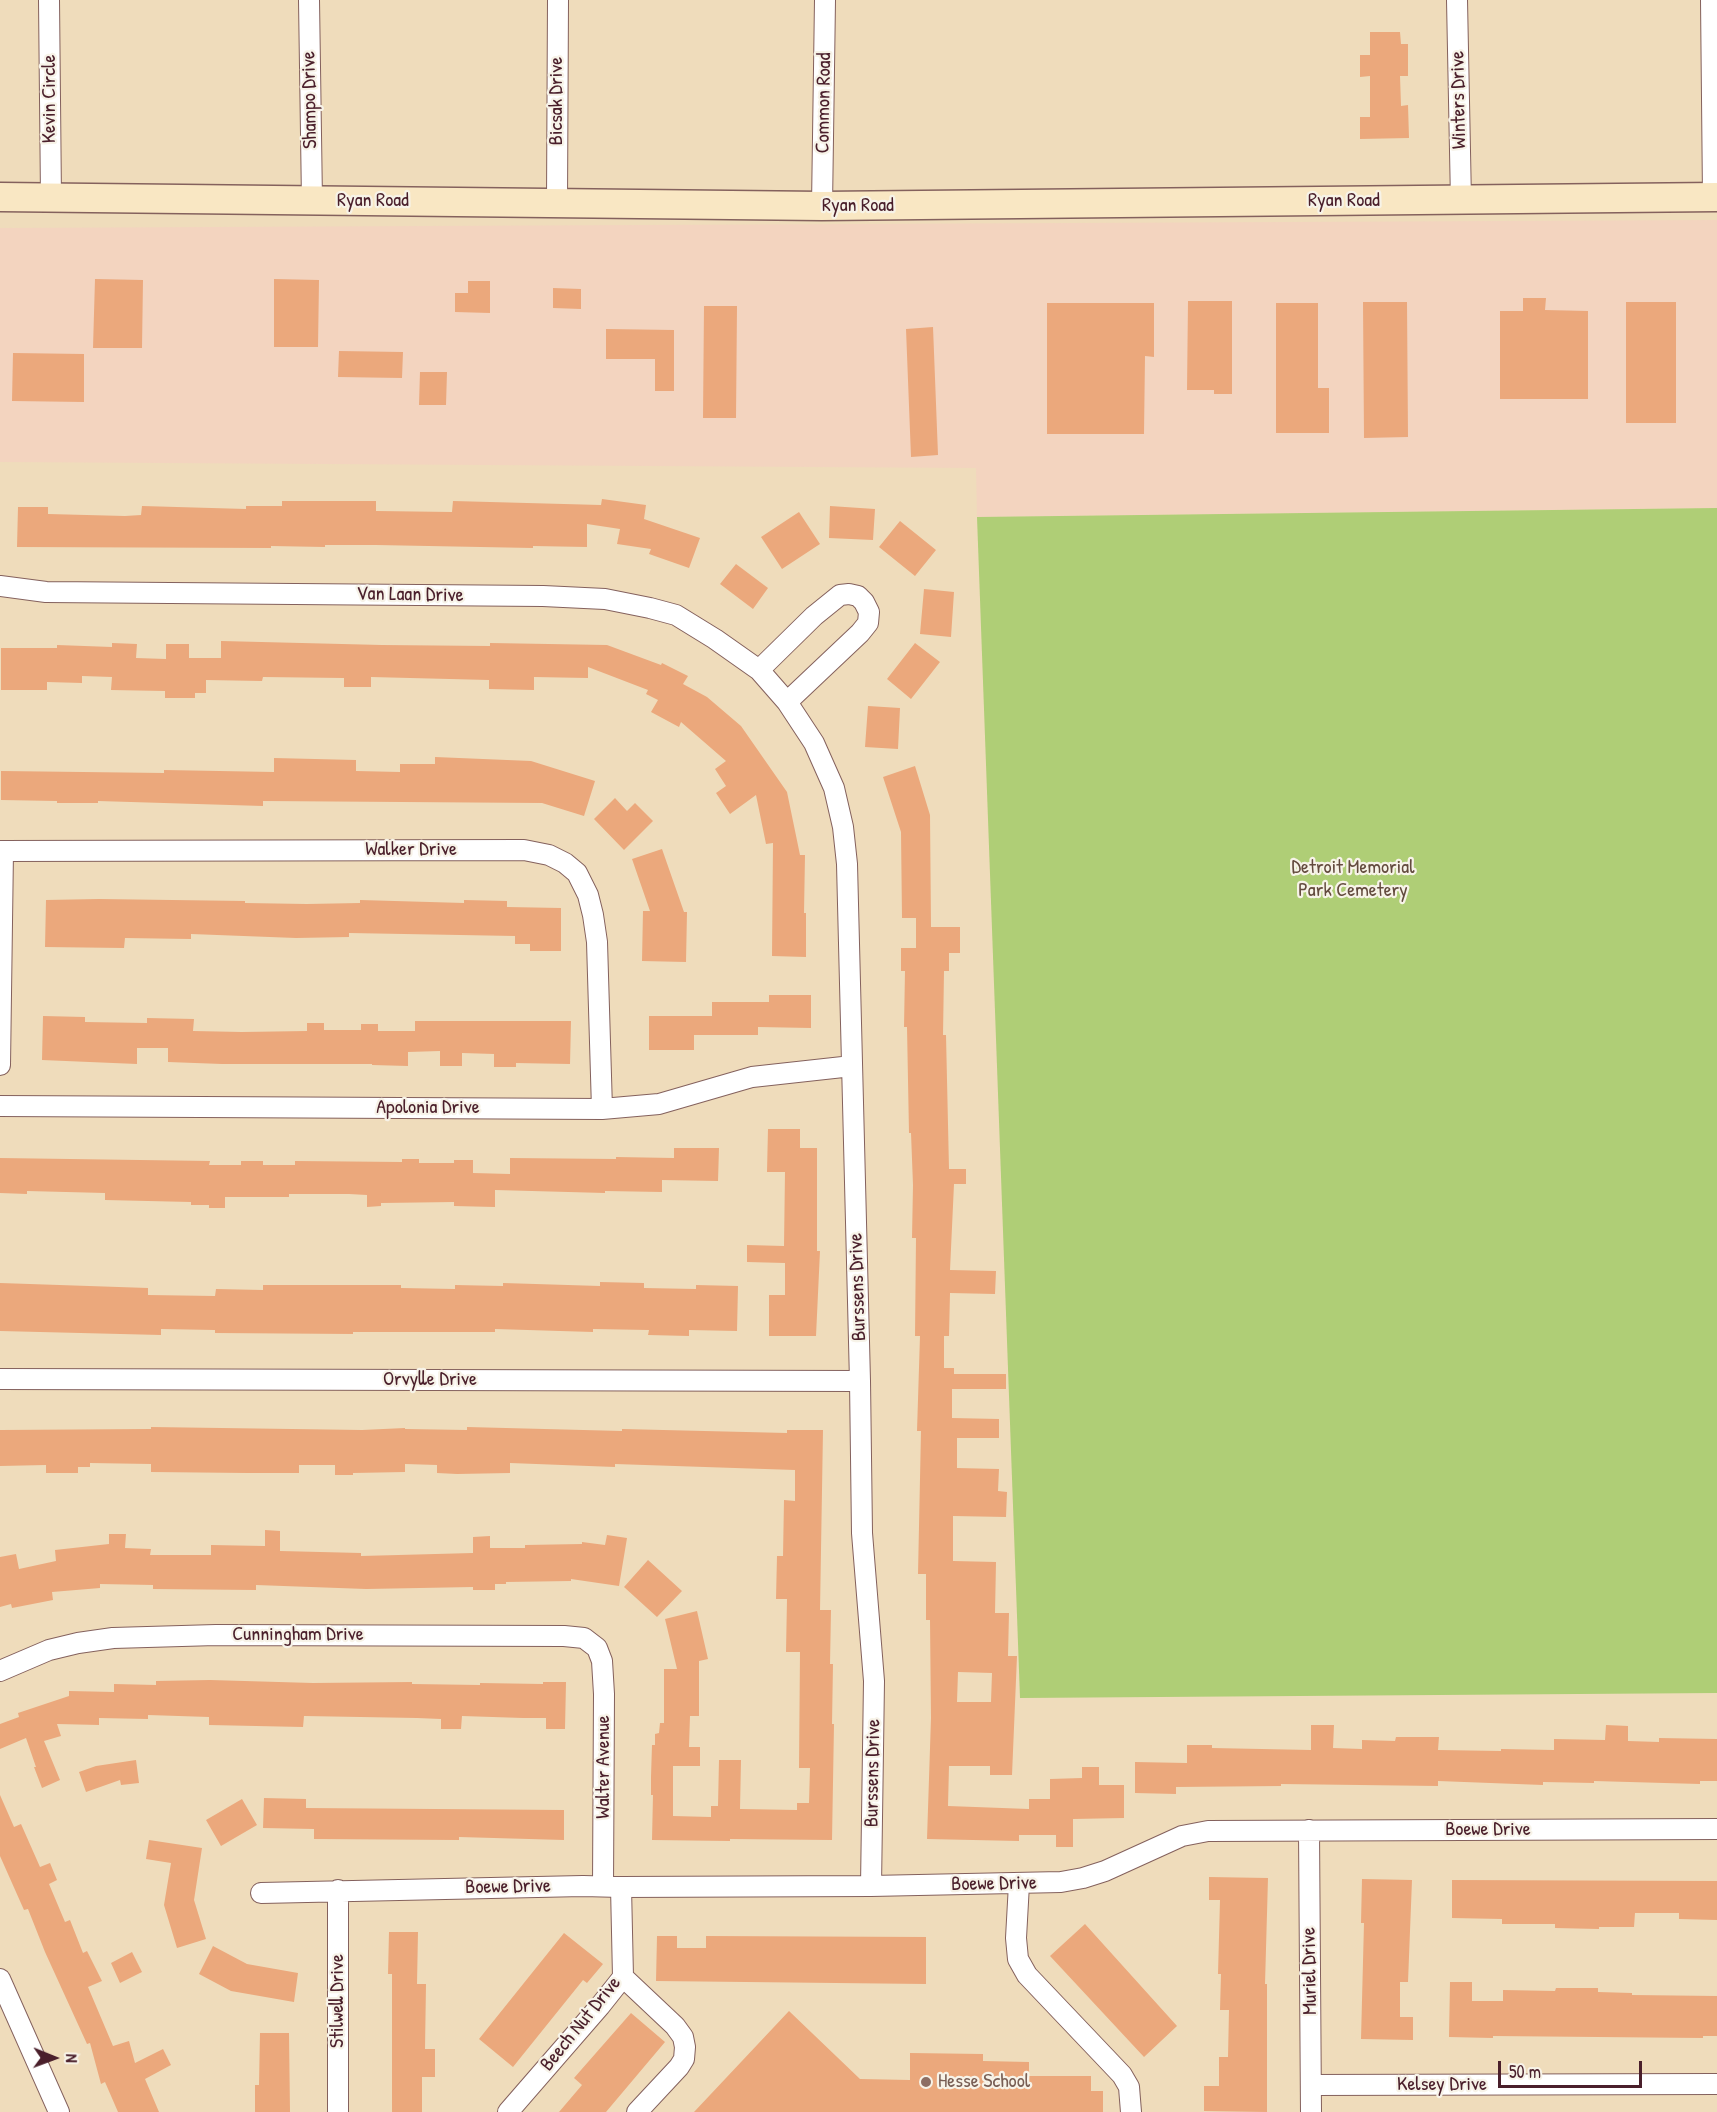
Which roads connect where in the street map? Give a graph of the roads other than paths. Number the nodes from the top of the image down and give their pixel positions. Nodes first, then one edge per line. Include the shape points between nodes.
1 (49, 0) edge
2 (309, 0) edge
3 (558, 0) edge
4 (825, 0) edge
5 (1457, 0) edge
6 (1711, 0) edge
7 (0, 197) edge
8 (1715, 197) edge
9 (51, 198) junction
10 (312, 201) junction
11 (1461, 201) junction
12 (557, 202) junction
13 (822, 206) junction
14 (0, 586) edge
15 (759, 670) junction
16 (787, 702) junction
17 (2, 851) edge
18 (0, 1065) edge
19 (852, 1066) junction
20 (0, 1106) edge
21 (602, 1109) junction
22 (0, 1379) edge
23 (860, 1381) junction
24 (597, 1648) joint
25 (0, 1671) edge
26 (1717, 1829) edge
27 (1309, 1830) junction
28 (1019, 1884) junction
29 (871, 1886) junction
30 (612, 1887) junction
31 (338, 1890) junction
32 (261, 1893) dead end
33 (623, 1977) junction
34 (0, 1979) edge
35 (1717, 2084) edge
36 (1311, 2085) junction
37 (59, 2112) edge
38 (338, 2112) edge
39 (508, 2112) edge
40 (637, 2112) edge
41 (1131, 2112) edge
42 (1311, 2112) edge

1 - 9 street, Kevin Circle
2 - 10 street, Shampo Drive
3 - 12 street, Bicsak Drive
4 - 13 street, Common Road
5 - 11 street, Winters Drive
6 - 8 street
7 - 9 main road, Ryan Road
8 - 11 main road, Ryan Road
9 - 10 main road, Ryan Road
10 - 12 main road, Ryan Road
11 - 13 main road, Ryan Road
12 - 13 main road, Ryan Road
14 - 15 street, Van Laan Drive via 46,592 605,599 676,615
15 - 16 street, Van Laan Drive
15 - 16 street via 840,595 858,596 864,602 869,612 868,623
16 - 19 street, Burssens Drive via 814,743 834,788 843,827
17 - 18 street
17 - 21 street, Walker Drive via 524,850 549,855 577,873 593,915
19 - 21 street, Apolonia Drive via 752,1077 659,1104
19 - 23 street, Burssens Drive
20 - 21 street, Apolonia Drive
22 - 23 street, Orvylle Drive
23 - 29 street, Burssens Drive via 862,1533 874,1681
24 - 25 street, Cunningham Drive via 584,1638 564,1636 113,1638 49,1650
24 - 30 street, Walter Avenue via 602,1661
26 - 27 street, Boewe Drive
27 - 28 street, Boewe Drive via 1208,1831 1182,1836 1083,1878
27 - 36 street, Muriel Drive
28 - 29 street, Boewe Drive
28 - 41 street via 1018,1959 1027,1975 1122,2075 1129,2087
29 - 30 street, Boewe Drive
30 - 31 street, Boewe Drive
30 - 33 street, Beech Nut Drive
31 - 32 street, Boewe Drive
31 - 38 street, Stilwell Drive
33 - 39 street, Beech Nut Drive
33 - 40 street via 675,2026 685,2047 679,2067
34 - 37 street
35 - 36 street, Kelsey Drive
36 - 42 street, Muriel Drive

